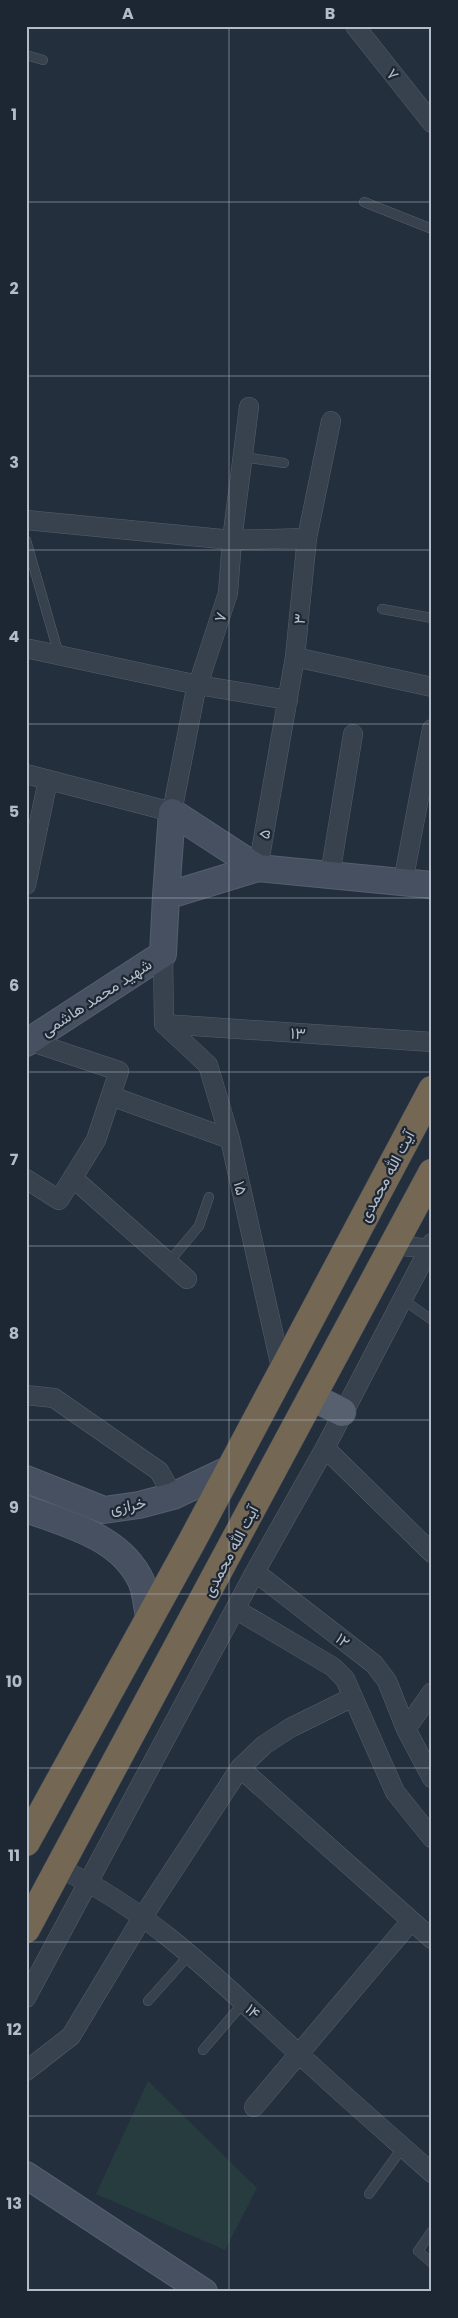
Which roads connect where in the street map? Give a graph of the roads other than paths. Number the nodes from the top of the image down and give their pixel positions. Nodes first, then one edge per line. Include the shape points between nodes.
1 (355, 26) edge
2 (26, 55) edge
3 (43, 60) dead end
4 (432, 122) edge
5 (364, 202) dead end
6 (432, 229) edge
7 (249, 407) dead end
8 (331, 420) dead end
9 (243, 457) junction
10 (284, 463) dead end
11 (26, 520) edge
12 (307, 538) junction
13 (26, 540) edge
14 (232, 540) junction
15 (382, 609) dead end
16 (432, 618) edge
17 (30, 649) dead end
18 (60, 656) junction
19 (295, 656) junction
20 (198, 685) junction
21 (432, 687) edge
22 (288, 700) junction
23 (432, 729) edge
24 (353, 734) dead end
25 (430, 752) edge
26 (26, 774) edge
27 (48, 780) junction
28 (172, 812) junction
29 (258, 868) junction
30 (330, 875) junction
31 (403, 882) junction
32 (26, 885) edge
33 (432, 885) edge
34 (166, 896) junction
35 (163, 954) junction
36 (164, 1024) junction
37 (28, 1041) edge
38 (432, 1042) edge
39 (432, 1090) edge
40 (111, 1096) junction
41 (230, 1139) junction
42 (432, 1173) edge
43 (73, 1178) junction
44 (26, 1179) edge
45 (209, 1197) dead end
46 (393, 1244) junction
47 (431, 1247) edge
48 (168, 1263) junction
49 (187, 1279) dead end
50 (402, 1299) junction
51 (432, 1320) edge
52 (282, 1372) junction
53 (26, 1395) edge
54 (312, 1397) junction
55 (342, 1412) junction
56 (325, 1448) junction
57 (230, 1469) junction
58 (26, 1479) edge
59 (216, 1495) junction
60 (173, 1496) junction
61 (26, 1509) edge
62 (250, 1513) junction
63 (191, 1543) junction
64 (432, 1554) edge
65 (223, 1563) junction
66 (255, 1572) junction
67 (235, 1609) junction
68 (149, 1617) junction
69 (432, 1692) edge
70 (353, 1696) junction
71 (406, 1729) junction
72 (240, 1768) junction
73 (432, 1778) edge
74 (432, 1838) edge
75 (26, 1842) edge
76 (59, 1868) junction
77 (88, 1881) junction
78 (142, 1918) junction
79 (411, 1921) junction
80 (26, 1930) edge
81 (432, 1939) edge
82 (189, 1955) junction
83 (26, 1998) edge
84 (148, 2001) dead end
85 (244, 2002) junction
86 (203, 2050) dead end
87 (300, 2054) junction
88 (26, 2071) edge
89 (254, 2107) dead end
90 (403, 2147) junction
91 (432, 2173) edge
92 (26, 2175) edge
93 (369, 2194) dead end
94 (432, 2231) edge
95 (432, 2263) edge
96 (204, 2292) edge

1 - 4 street, ۷
2 - 3 lane
5 - 6 lane
7 - 9 street, ۷
8 - 12 street, ۳
9 - 10 lane
9 - 14 street, ۷
11 - 14 street
12 - 14 street
12 - 19 street, ۳
13 - 18 lane
14 - 20 street, ۷ via 228,593
15 - 16 lane
17 - 18 street
18 - 20 street
19 - 21 street
19 - 22 street, ۳
20 - 22 street
20 - 28 street, ۷
22 - 29 street, ۵
23 - 25 street
24 - 30 street
25 - 31 street
26 - 27 street
27 - 28 street
27 - 32 street
28 - 29 street, ۵
28 - 34 street, ۷
29 - 30 street
29 - 34 street
30 - 31 street
31 - 33 street
34 - 35 street, شهید محمد هاشمی
35 - 36 street
35 - 37 street, شهید محمد هاشمی
36 - 38 street, ۱۳
36 - 41 street, ۱۵ via 208,1065
37 - 40 street via 119,1071
39 - 52 highway, آیت الله محمدی
40 - 41 street
40 - 43 street via 96,1140
41 - 52 street, ۱۵
42 - 46 highway, آیت الله محمدی
43 - 44 street via 59,1200
43 - 48 street
45 - 48 lane via 199,1226
46 - 47 street
46 - 54 highway, آیت الله محمدی
47 - 50 street
48 - 49 street
50 - 51 lane
50 - 55 street
52 - 57 highway, آیت الله محمدی
53 - 60 street via 54,1398 159,1472
54 - 55 main road
54 - 62 highway, آیت الله محمدی
55 - 56 street
56 - 64 street
56 - 66 street
57 - 59 highway, آیت الله محمدی
57 - 60 street, خرازی
58 - 60 street, خرازی via 104,1510
59 - 62 highway via 215,1504 226,1518 234,1520
59 - 63 highway, آیت الله محمدی
61 - 68 street, خرازی via 95,1535 123,1555 142,1584
62 - 65 highway, آیت الله محمدی
63 - 65 highway via 206,1538 214,1541 224,1555
63 - 68 highway, آیت الله محمدی
65 - 76 highway, آیت الله محمدی
66 - 67 street
66 - 71 street, ۱۲ via 374,1664 386,1681
67 - 70 street via 333,1667
67 - 77 street
68 - 75 highway, آیت الله محمدی
69 - 71 street
70 - 72 street via 264,1744
70 - 74 street via 395,1792
71 - 73 street, ۱۲
72 - 78 street
72 - 79 street
76 - 77 street, ۱۴
76 - 80 highway, آیت الله محمدی
77 - 78 street, ۱۴
77 - 83 street
78 - 82 street, ۱۴
78 - 88 street via 71,2036
79 - 81 street
79 - 87 street
82 - 84 lane
82 - 85 street, ۱۴
85 - 86 lane
85 - 87 street, ۱۴
87 - 89 street
87 - 90 street, ۱۴
90 - 91 street, ۱۴
90 - 93 lane
92 - 96 street
94 - 95 lane via 418,2251

